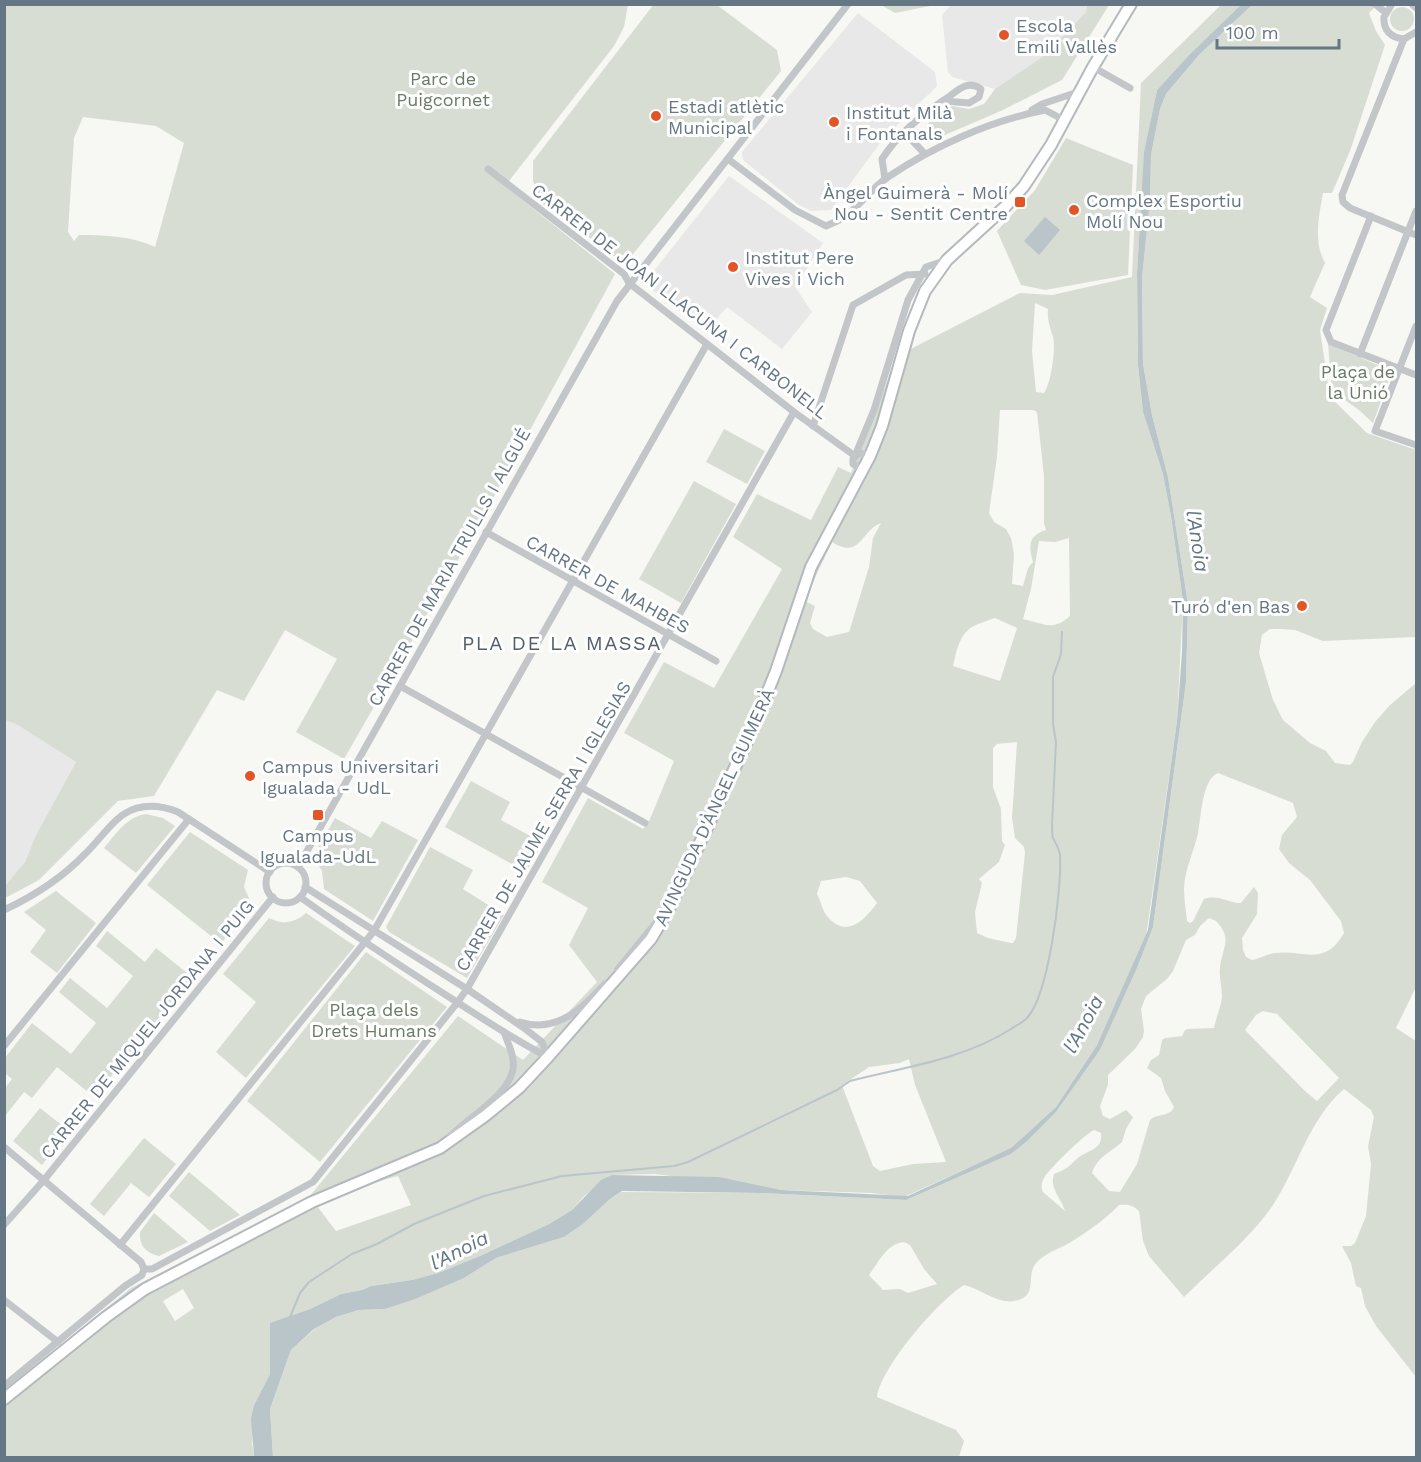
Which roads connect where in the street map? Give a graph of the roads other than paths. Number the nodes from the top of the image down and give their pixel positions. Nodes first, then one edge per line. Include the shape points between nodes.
1 (848, 4) edge
2 (1131, 4) edge
3 (1375, 4) edge
4 (1392, 4) edge
5 (1385, 12) junction
6 (1416, 33) edge
7 (1404, 39) junction
8 (1093, 67) junction
9 (1130, 88) dead end
10 (1078, 92) junction
11 (944, 100) junction
12 (1024, 114) junction
13 (1064, 120) junction
14 (904, 132) junction
15 (925, 154) junction
16 (728, 159) junction
17 (488, 169) dead end
18 (885, 179) junction
19 (1416, 211) edge
20 (1371, 216) junction
21 (1408, 232) junction
22 (1416, 235) edge
23 (928, 276) junction
24 (629, 283) junction
25 (1416, 326) edge
26 (707, 344) junction
27 (1360, 354) junction
28 (1399, 369) junction
29 (1416, 375) edge
30 (794, 412) junction
31 (813, 426) junction
32 (1416, 446) edge
33 (861, 455) junction
34 (486, 532) junction
35 (572, 581) junction
36 (669, 635) junction
37 (716, 661) dead end
38 (400, 686) junction
39 (486, 734) junction
40 (582, 788) junction
41 (189, 819) junction
42 (645, 823) dead end
43 (298, 867) junction
44 (270, 872) junction
45 (305, 887) junction
46 (273, 897) junction
47 (300, 897) junction
48 (671, 905) junction
49 (4, 910) edge
50 (374, 931) junction
51 (365, 943) junction
52 (467, 989) junction
53 (457, 1003) junction
54 (512, 1020) junction
55 (504, 1032) junction
56 (4, 1046) edge
57 (548, 1057) junction
58 (4, 1147) edge
59 (440, 1148) junction
60 (44, 1180) junction
61 (4, 1225) edge
62 (120, 1245) junction
63 (144, 1269) junction
64 (4, 1300) edge
65 (58, 1342) junction
66 (4, 1386) edge
67 (4, 1399) edge

1 - 16 street, CARRER DE MARIA TRULLS I ALGUÉ
2 - 8 street, AVINGUDA D'ÀNGEL GUIMERÀ
3 - 5 street
4 - 5 street
5 - 7 street via 1387,31
6 - 7 street
7 - 20 street via 1342,195 1350,208
8 - 9 street
8 - 10 street, AVINGUDA D'ÀNGEL GUIMERÀ
10 - 12 street
10 - 13 street, AVINGUDA D'ÀNGEL GUIMERÀ
11 - 11 street via 971,103 979,97 981,89 974,85 960,88
11 - 14 street
12 - 13 street via 1045,110
12 - 15 street
13 - 23 street, AVINGUDA D'ÀNGEL GUIMERÀ via 1016,196
14 - 15 street
14 - 18 street via 882,159
15 - 18 street
16 - 18 street via 795,210 826,226 846,216
16 - 24 street, CARRER DE MARIA TRULLS I ALGUÉ
17 - 24 street, CARRER DE JOAN LLACUNA I CARBONELL via 624,274
19 - 21 street
20 - 21 street
20 - 27 street via 1326,330 1331,342
21 - 22 street
21 - 27 street
23 - 31 street via 906,275 853,305
23 - 33 street, AVINGUDA D'ÀNGEL GUIMERÀ via 882,426
24 - 26 street, CARRER DE JOAN LLACUNA I CARBONELL
24 - 34 street, CARRER DE MARIA TRULLS I ALGUÉ
25 - 28 street
26 - 30 street, CARRER DE JOAN LLACUNA I CARBONELL
26 - 35 street
27 - 28 street
28 - 29 street
28 - 32 street via 1375,431
30 - 31 street, CARRER DE JOAN LLACUNA I CARBONELL
30 - 36 street, CARRER DE JAUME SERRA I IGLESIAS
31 - 33 street, CARRER DE JOAN LLACUNA I CARBONELL
33 - 48 street, AVINGUDA D'ÀNGEL GUIMERÀ via 863,470 811,567 764,701
34 - 35 street, CARRER DE MAHBES
34 - 38 street, CARRER DE MARIA TRULLS I ALGUÉ
35 - 36 street, CARRER DE MAHBES
35 - 39 street
36 - 37 street, CARRER DE MAHBES
36 - 40 street, CARRER DE JAUME SERRA I IGLESIAS
38 - 39 street
38 - 43 street, CARRER DE MARIA TRULLS I ALGUÉ
39 - 40 street
39 - 50 street
40 - 42 street
40 - 52 street, CARRER DE JAUME SERRA I IGLESIAS
41 - 44 street
41 - 49 street via 166,807 145,805 123,814 63,874
41 - 56 street
43 - 44 street via 283,863
43 - 45 street via 305,876
44 - 46 street via 267,885
45 - 47 street
45 - 50 street
46 - 47 street via 286,902
46 - 60 street, CARRER DE MIQUEL JORDANA I PUIG
47 - 51 street
48 - 54 street via 580,1011 546,1024
48 - 57 street, AVINGUDA D'ÀNGEL GUIMERÀ via 651,939
50 - 51 street
50 - 52 street
51 - 53 street
51 - 62 street
52 - 53 street, CARRER DE JAUME SERRA I IGLESIAS
52 - 54 street
53 - 55 street
53 - 63 street, CARRER DE JAUME SERRA I IGLESIAS via 313,1182 152,1269
54 - 57 street via 542,1042
55 - 57 street
55 - 59 street via 512,1052 513,1069 506,1084
57 - 59 street, AVINGUDA D'ÀNGEL GUIMERÀ via 510,1095
58 - 60 street
59 - 67 street, AVINGUDA D'ÀNGEL GUIMERÀ via 312,1202 145,1289
60 - 61 street, CARRER DE MIQUEL JORDANA I PUIG
60 - 62 street
62 - 63 street
63 - 65 street via 142,1275
64 - 65 street
65 - 66 street

